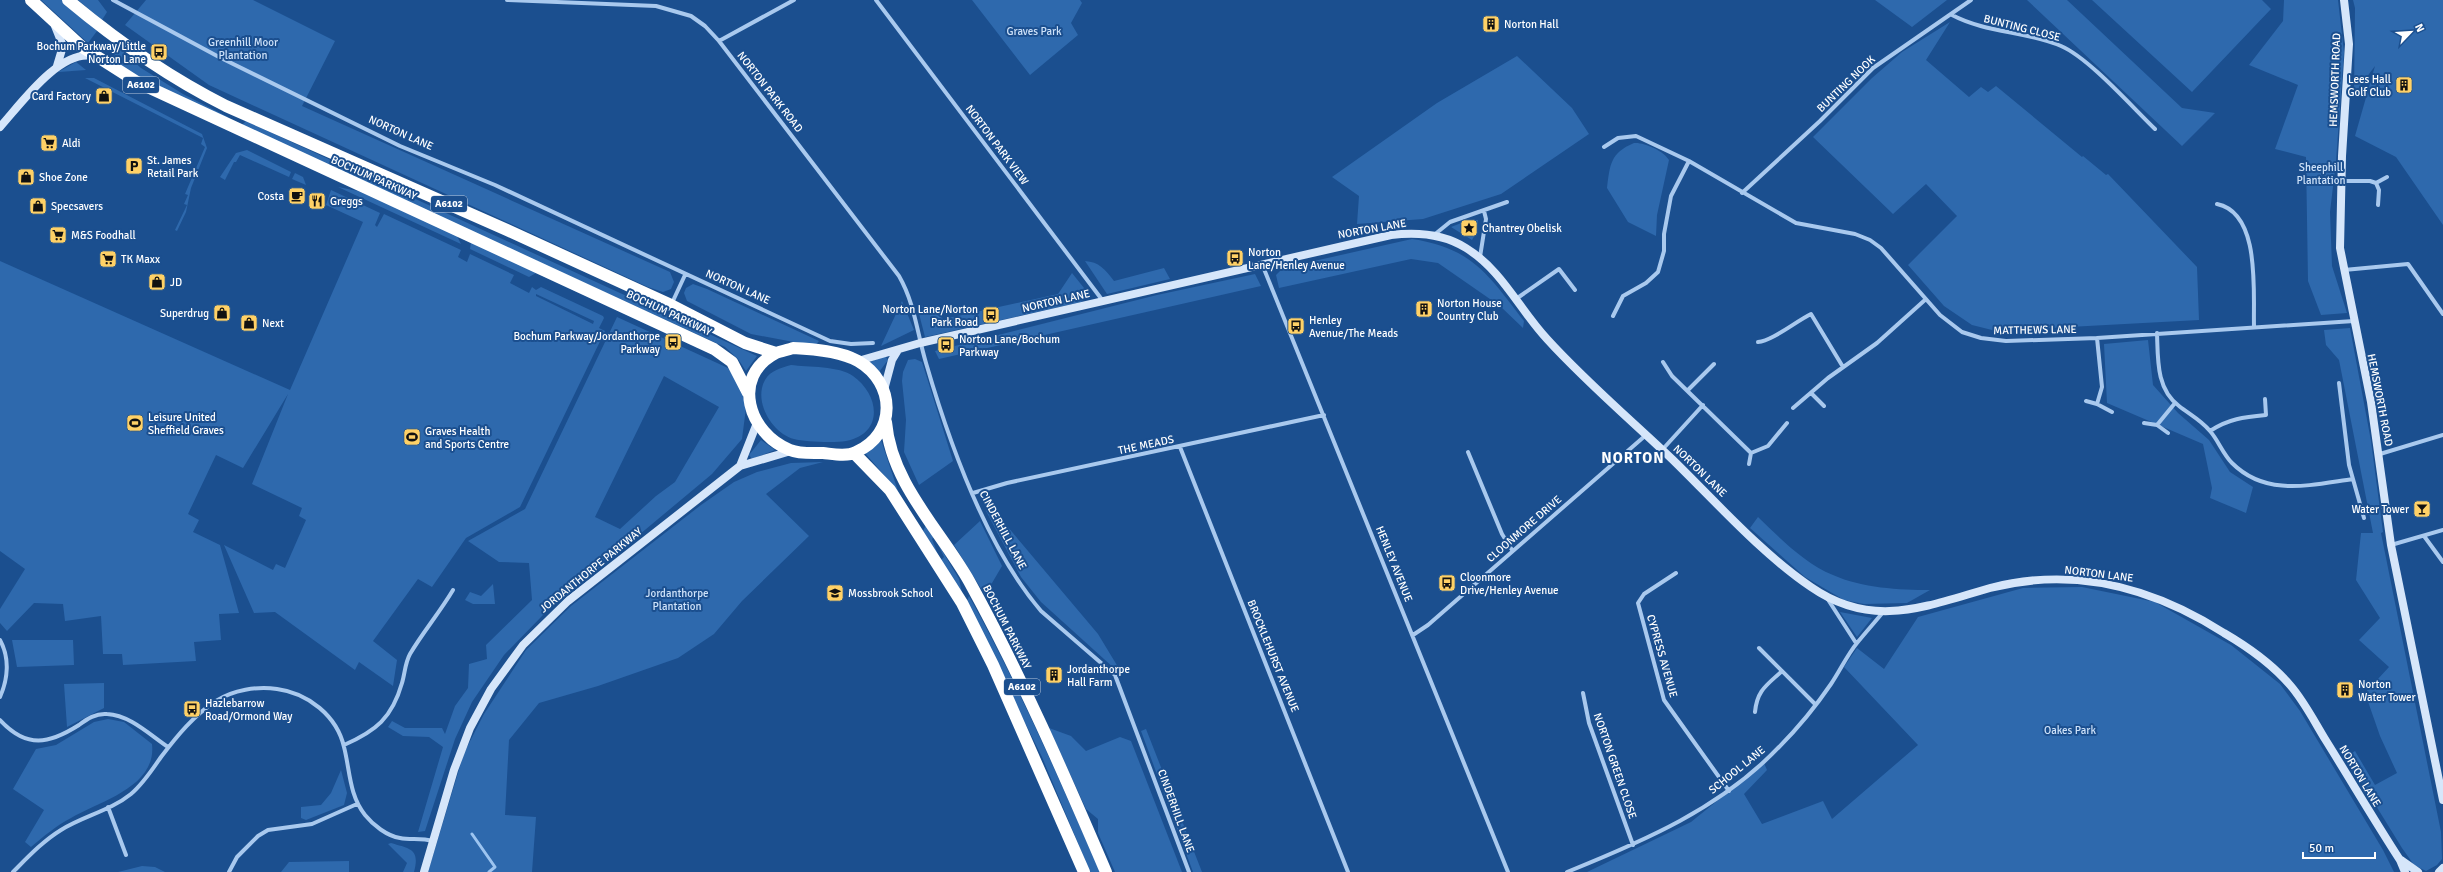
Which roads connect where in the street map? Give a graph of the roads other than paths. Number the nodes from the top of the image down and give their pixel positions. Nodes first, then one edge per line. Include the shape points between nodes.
1 (31, 0) edge
2 (68, 0) edge
3 (506, 0) edge
4 (794, 0) edge
5 (876, 0) edge
6 (1971, 0) edge
7 (2344, 0) edge
8 (117, 1) edge
9 (568, 2) edge
10 (1952, 15) junction
11 (54, 23) junction
12 (719, 41) junction
13 (95, 56) junction
14 (57, 66) junction
15 (0, 127) edge
16 (2155, 129) dead end
17 (1604, 147) dead end
18 (1689, 161) junction
19 (2387, 177) dead end
20 (2341, 181) junction
21 (2376, 183) junction
22 (1742, 193) junction
23 (1507, 202) dead end
24 (2217, 204) dead end
25 (2378, 204) dead end
26 (1484, 211) junction
27 (1433, 236) junction
28 (1480, 257) junction
29 (1262, 264) junction
30 (2344, 270) junction
31 (685, 275) junction
32 (1575, 290) dead end
33 (1516, 299) junction
34 (1926, 299) junction
35 (1103, 301) junction
36 (671, 305) junction
37 (2443, 314) edge
38 (1613, 316) dead end
39 (2354, 321) junction
40 (2254, 326) junction
41 (2157, 333) junction
42 (2098, 338) junction
43 (1758, 342) dead end
44 (874, 343) dead end
45 (920, 343) junction
46 (898, 350) junction
47 (776, 353) junction
48 (858, 361) junction
49 (1662, 362) dead end
50 (1714, 364) dead end
51 (1843, 367) junction
52 (2339, 384) dead end
53 (884, 390) junction
54 (1688, 390) junction
55 (748, 393) junction
56 (1811, 393) junction
57 (2265, 398) dead end
58 (2086, 401) dead end
59 (2175, 403) junction
60 (2097, 404) junction
61 (1703, 405) junction
62 (1824, 406) dead end
63 (1793, 408) dead end
64 (2112, 412) dead end
65 (1324, 415) junction
66 (757, 422) junction
67 (886, 422) junction
68 (1786, 423) dead end
69 (2144, 423) dead end
70 (2157, 425) junction
71 (2210, 431) junction
72 (2168, 433) dead end
73 (1646, 435) junction
74 (2443, 435) edge
75 (1180, 447) junction
76 (1662, 450) junction
77 (791, 451) junction
78 (1468, 452) dead end
79 (854, 453) junction
80 (1750, 453) junction
81 (2380, 454) junction
82 (1749, 464) dead end
83 (740, 466) junction
84 (2353, 479) junction
85 (972, 493) junction
86 (2364, 518) dead end
87 (2443, 530) edge
88 (2424, 536) junction
89 (2391, 545) junction
90 (1512, 550) junction
91 (2443, 562) edge
92 (1676, 573) dead end
93 (453, 590) dead end
94 (1826, 597) junction
95 (1885, 611) junction
96 (1413, 635) junction
97 (0, 640) edge
98 (1856, 643) junction
99 (1759, 648) dead end
100 (1782, 671) junction
101 (1583, 693) dead end
102 (0, 697) edge
103 (1816, 704) junction
104 (1755, 712) dead end
105 (0, 720) edge
106 (344, 745) junction
107 (168, 747) junction
108 (1729, 791) junction
109 (2443, 800) edge
110 (358, 804) junction
111 (108, 808) junction
112 (434, 841) junction
113 (1633, 845) junction
114 (126, 854) dead end
115 (2400, 860) junction
116 (2443, 868) edge
117 (13, 872) edge
118 (229, 872) edge
119 (424, 872) edge
120 (1084, 872) edge
121 (1106, 872) edge
122 (1189, 872) edge
123 (1348, 872) edge
124 (1508, 872) edge
125 (1567, 872) edge
126 (2405, 872) edge
127 (2418, 872) edge
128 (2441, 872) edge

1 - 11 highway, BOCHUM PARKWAY / A6102
2 - 36 highway, BOCHUM PARKWAY / A6102 via 136,54 197,92
3 - 9 street, NORTON PARK ROAD
4 - 12 street
5 - 35 street, NORTON PARK VIEW
6 - 10 street, BUNTING NOOK
7 - 20 street, HEMSWORTH ROAD via 2349,44
8 - 31 street, NORTON LANE via 219,57 400,146 495,185
9 - 12 street, NORTON PARK ROAD via 656,6 675,10 698,21
10 - 16 street, BUNTING CLOSE via 1976,25 2041,40 2072,52
10 - 22 street, BUNTING NOOK via 1908,42 1873,68
11 - 13 highway, BOCHUM PARKWAY / A6102
11 - 14 street via 63,46
12 - 45 street, NORTON PARK ROAD via 899,276 912,304
13 - 14 street via 84,54
13 - 55 highway, BOCHUM PARKWAY / A6102 via 167,97 714,348 732,362
14 - 15 street
17 - 18 street, MATTHEWS LANE via 1618,138 1636,136
18 - 22 street, MATTHEWS LANE
18 - 38 street via 1671,196 1664,234 1664,251 1658,272 1646,283 1623,296
19 - 21 street
20 - 21 street
20 - 30 street, HEMSWORTH ROAD via 2340,248
21 - 25 street via 2379,190
22 - 34 street, MATTHEWS LANE via 1796,223 1855,234 1870,240 1881,248
23 - 26 street
24 - 40 street via 2230,209 2248,235
26 - 27 street via 1450,222
26 - 28 street via 1486,219
27 - 28 street, NORTON LANE via 1452,240
27 - 29 street, NORTON LANE via 1412,233 1391,235
28 - 33 street, NORTON LANE
29 - 35 street, NORTON LANE
29 - 65 street, HENLEY AVENUE
30 - 37 street via 2408,264
30 - 39 street, HEMSWORTH ROAD
31 - 36 street
31 - 44 street, NORTON LANE via 830,341 850,344
32 - 33 street via 1560,269
33 - 73 street, NORTON LANE via 1545,338
34 - 42 street, MATTHEWS LANE via 1940,315 1962,332 1981,338 2006,341
34 - 51 street via 1872,347
35 - 45 street, NORTON LANE
36 - 47 highway, BOCHUM PARKWAY / A6102 via 745,343
39 - 40 street, MATTHEWS LANE
39 - 81 street, HEMSWORTH ROAD
40 - 41 street, MATTHEWS LANE
41 - 42 street, MATTHEWS LANE
41 - 59 street via 2163,387
42 - 60 street via 2102,387
43 - 51 street via 1771,340 1781,330 1811,314
45 - 46 street, NORTON LANE
45 - 85 street, CINDERHILL LANE via 958,460
46 - 48 street, NORTON LANE
46 - 53 street via 888,371
47 - 48 highway via 793,348 805,349 833,352
47 - 55 highway via 763,362
48 - 53 highway via 878,379
49 - 54 street via 1672,376
50 - 54 street
51 - 56 street
52 - 84 street
53 - 67 highway via 888,406
54 - 61 street
55 - 66 highway via 750,408
56 - 62 street
56 - 63 street
57 - 71 street via 2266,415 2238,418 2224,422
58 - 60 street
59 - 70 street
59 - 71 street
60 - 64 street
61 - 76 street
61 - 80 street
65 - 75 street, THE MEADS
65 - 96 street, HENLEY AVENUE
66 - 77 highway via 769,438
66 - 83 street
67 - 79 highway via 874,441
67 - 121 highway, BOCHUM PARKWAY / A6102 via 888,442 904,479 968,580 1005,650
68 - 80 street via 1768,446
69 - 70 street
70 - 72 street
71 - 84 street via 2231,462 2258,482 2295,487
73 - 76 street, NORTON LANE
73 - 90 street, CLOONMORE DRIVE
74 - 81 street
75 - 85 street, THE MEADS via 1007,483
75 - 123 street, BROCKLEHURST AVENUE
76 - 94 street, NORTON LANE via 1775,558
77 - 79 highway
77 - 83 street, JORDANTHORPE PARKWAY
78 - 90 street via 1502,534
79 - 120 highway, A6102 via 890,490 962,603 993,665
80 - 82 street
81 - 89 street, HEMSWORTH ROAD
83 - 112 street, JORDANTHORPE PARKWAY via 568,601 523,645 491,689 470,728 454,770
84 - 86 street
85 - 122 street, CINDERHILL LANE via 1002,554 1031,599 1041,611 1115,675
87 - 88 street
88 - 89 street
88 - 91 street
89 - 109 street, HEMSWORTH ROAD
90 - 96 street, CLOONMORE DRIVE via 1428,625
92 - 108 street, CYPRESS AVENUE via 1644,594 1638,603 1664,700
93 - 106 street via 410,654 399,693 387,717 368,734
94 - 95 street, NORTON LANE via 1860,609
94 - 98 street
95 - 98 street, SCHOOL LANE
95 - 115 street, NORTON LANE via 1924,608 1992,588 2053,580 2111,584 2166,601 2238,641 2265,661 2292,687
96 - 124 street, HENLEY AVENUE
97 - 102 street via 7,660 5,687
98 - 103 street, SCHOOL LANE
99 - 100 street
100 - 103 street
100 - 104 street via 1761,690 1756,698
101 - 113 street, NORTON GREEN CLOSE via 1589,723
103 - 108 street, SCHOOL LANE via 1778,748
105 - 107 street via 28,740 40,742 64,734 91,717 116,715 125,718
106 - 107 street via 332,721 322,709 298,694 269,687 233,693 217,700 197,715
106 - 110 street via 352,791
107 - 111 street via 142,783
108 - 113 street, SCHOOL LANE via 1686,818
110 - 112 street via 374,824 385,832 400,838
110 - 118 street via 312,824 268,830 258,836 237,857
111 - 114 street
111 - 117 street via 60,830
112 - 119 street, JORDANTHORPE PARKWAY
113 - 125 street, SCHOOL LANE
115 - 126 street, NORTON LANE
115 - 127 street, NORTON LANE
116 - 128 street

